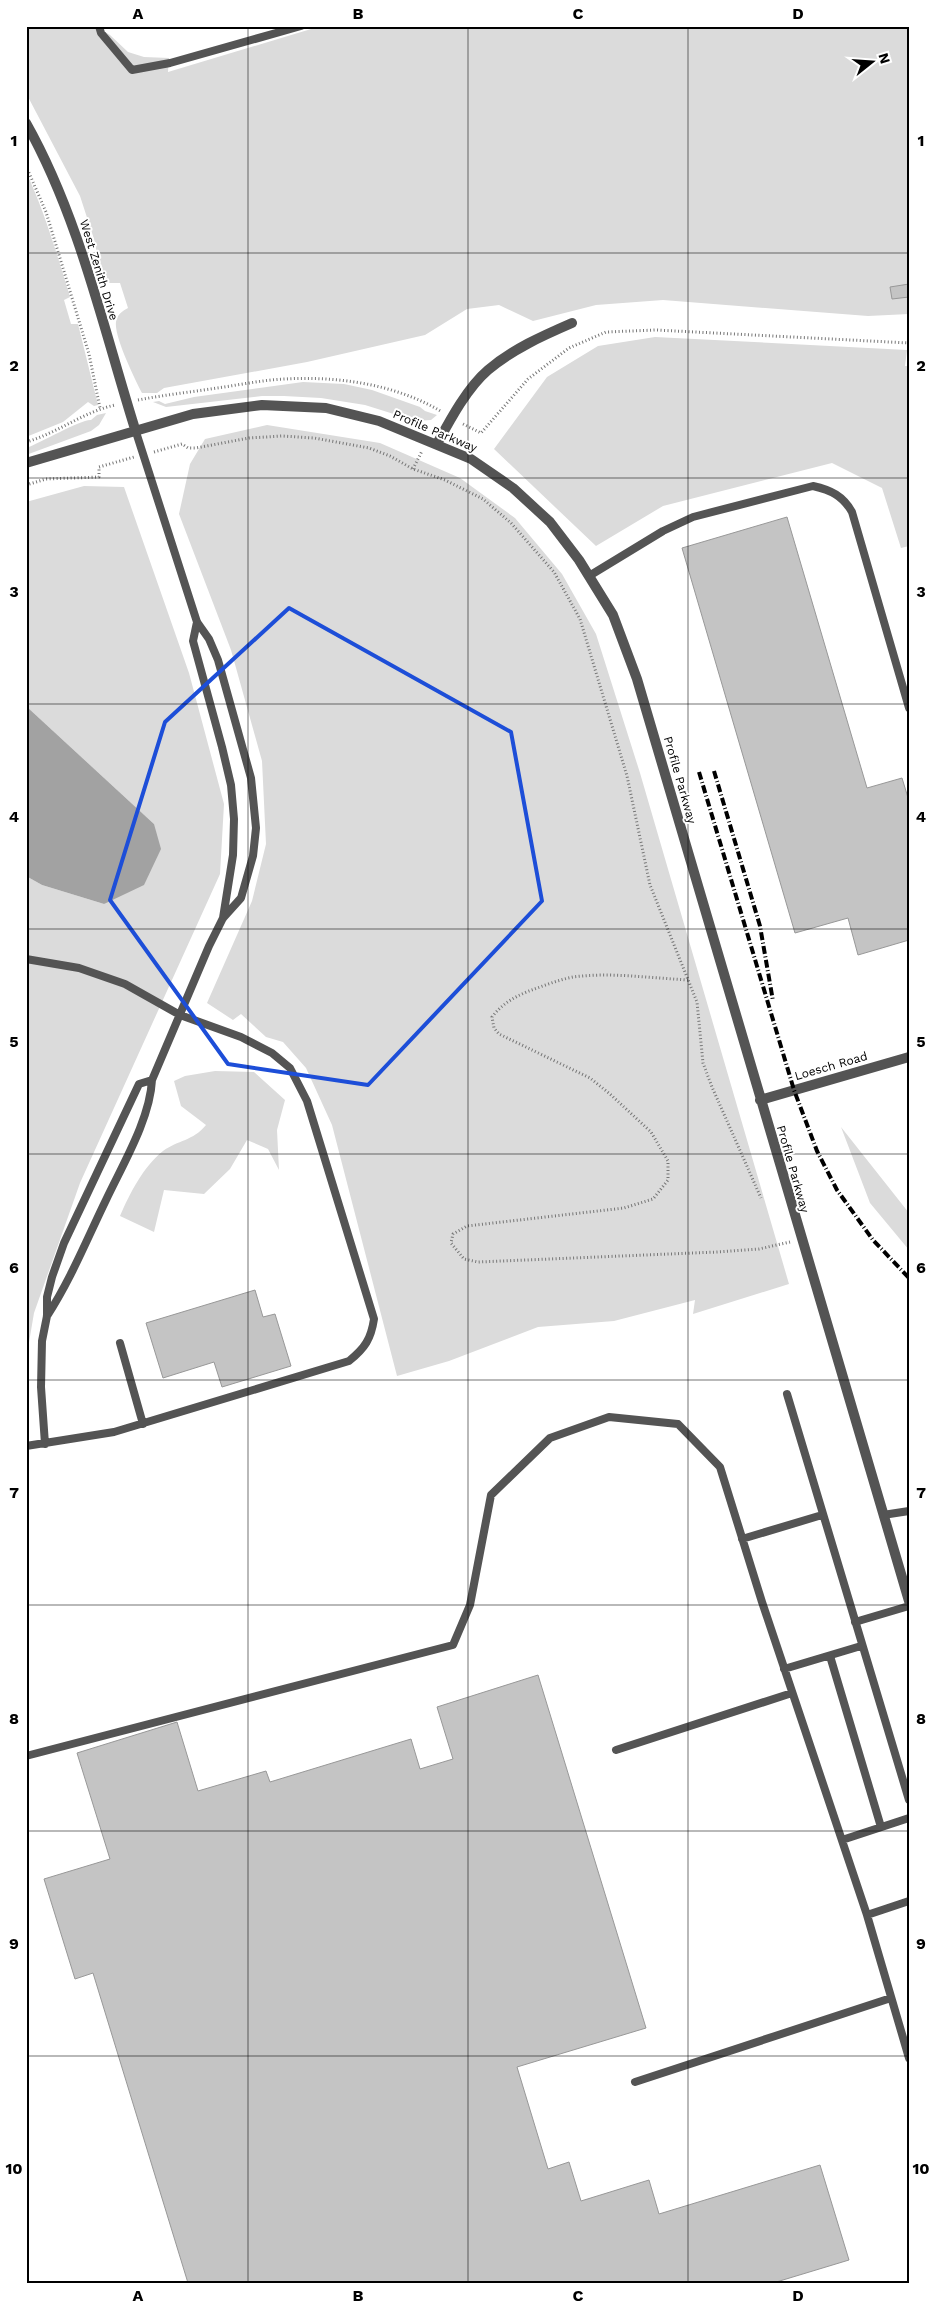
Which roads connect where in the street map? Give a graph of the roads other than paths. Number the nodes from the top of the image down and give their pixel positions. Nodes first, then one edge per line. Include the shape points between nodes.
1 (99, 26) edge
2 (301, 26) edge
3 (26, 123) edge
4 (572, 323) dead end
5 (135, 430) junction
6 (437, 444) junction
7 (26, 463) edge
8 (589, 576) junction
9 (197, 622) junction
10 (909, 708) edge
11 (223, 918) junction
12 (26, 959) edge
13 (180, 1015) junction
14 (909, 1057) edge
15 (152, 1080) junction
16 (760, 1100) junction
17 (47, 1316) junction
18 (120, 1343) dead end
19 (787, 1394) dead end
20 (143, 1424) junction
21 (45, 1444) junction
22 (26, 1446) edge
23 (909, 1511) edge
24 (822, 1515) junction
25 (883, 1515) junction
26 (742, 1539) junction
27 (909, 1601) edge
28 (909, 1606) edge
29 (855, 1622) junction
30 (861, 1646) junction
31 (830, 1656) junction
32 (784, 1669) junction
33 (792, 1692) junction
34 (616, 1750) dead end
35 (26, 1756) edge
36 (909, 1800) edge
37 (909, 1818) edge
38 (881, 1827) junction
39 (842, 1840) junction
40 (909, 1902) edge
41 (867, 1915) junction
42 (891, 1998) junction
43 (909, 2058) edge
44 (635, 2082) dead end

1 - 2 lane via 101,33 132,70 170,63
3 - 5 street, West Zenith Drive via 50,167 66,208
4 - 6 street via 526,344 487,371 451,417
5 - 6 street, Profile Parkway via 193,414 262,405 326,408 379,421
5 - 7 street, Profile Parkway
5 - 9 lane
6 - 8 street, Profile Parkway via 472,459 530,503 565,540
8 - 10 lane via 663,531 694,517 814,486 826,489 846,502 852,512
8 - 16 street, Profile Parkway via 613,615 638,678
9 - 11 lane via 193,640 231,785 234,819 233,855
9 - 11 lane via 218,660 251,778 254,804 253,856 242,898
11 - 13 lane
12 - 13 lane via 79,968 124,984
13 - 15 lane
13 - 20 lane via 241,1037 290,1068 307,1101 374,1319 371,1337 364,1350 349,1361
14 - 16 street, Loesch Road
15 - 17 lane via 151,1098 132,1144 73,1270
15 - 17 lane via 139,1084 64,1243 47,1297
16 - 25 street, Profile Parkway
17 - 21 lane via 42,1341 41,1387
18 - 20 lane
19 - 24 lane
20 - 21 lane
21 - 22 lane
23 - 25 lane
24 - 26 lane
24 - 29 lane
25 - 27 street, Profile Parkway
26 - 32 lane
26 - 35 lane via 720,1467 678,1424 609,1417 550,1438 491,1495 470,1605 453,1645
28 - 29 lane
29 - 30 lane
30 - 31 lane
30 - 36 lane
31 - 32 lane
31 - 38 lane
32 - 33 lane
33 - 34 lane
33 - 39 lane
37 - 38 lane
38 - 39 lane
39 - 41 lane
40 - 41 lane
41 - 42 lane
42 - 43 lane
42 - 44 lane

